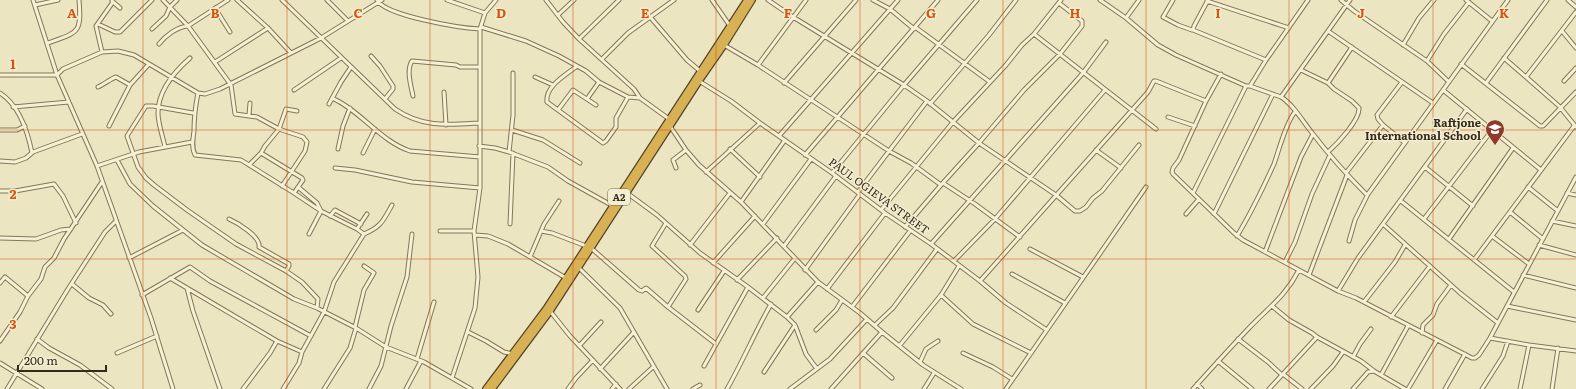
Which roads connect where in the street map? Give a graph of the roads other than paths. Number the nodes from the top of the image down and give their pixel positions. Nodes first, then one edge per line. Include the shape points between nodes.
1 (33, 0) edge
2 (58, 0) edge
3 (79, 0) edge
4 (152, 0) edge
5 (163, 0) edge
6 (177, 0) edge
7 (228, 0) edge
8 (237, 0) edge
9 (282, 0) edge
10 (327, 0) edge
11 (382, 0) edge
12 (447, 0) edge
13 (496, 0) edge
14 (546, 0) edge
15 (574, 0) edge
16 (619, 0) edge
17 (674, 0) edge
18 (712, 0) edge
19 (747, 0) edge
20 (752, 0) edge
21 (768, 0) edge
22 (806, 0) edge
23 (856, 0) edge
24 (873, 0) edge
25 (898, 0) edge
26 (938, 0) edge
27 (977, 0) edge
28 (1016, 0) edge
29 (1061, 0) edge
30 (1100, 0) edge
31 (1139, 0) edge
32 (1173, 0) edge
33 (1308, 0) edge
34 (1341, 0) edge
35 (1350, 0) edge
36 (1434, 0) edge
37 (1508, 0) edge
38 (1547, 0) edge
39 (1568, 0) edge
40 (112, 1) edge
41 (377, 1) edge
42 (1208, 1) edge
43 (1468, 1) edge
44 (1059, 3) junction
45 (1347, 4) junction
46 (35, 5) junction
47 (170, 6) junction
48 (1576, 7) edge
49 (120, 8) dead end
50 (215, 8) junction
51 (890, 9) junction
52 (1576, 12) edge
53 (485, 13) junction
54 (558, 15) junction
55 (793, 17) junction
56 (651, 18) junction
57 (1126, 18) junction
58 (348, 21) junction
59 (1492, 21) junction
60 (98, 24) junction
61 (188, 26) junction
62 (730, 26) junction
63 (152, 28) dead end
64 (268, 28) junction
65 (480, 28) junction
66 (915, 28) junction
67 (1289, 28) junction
68 (1192, 30) junction
69 (1562, 30) junction
70 (1328, 31) junction
71 (230, 32) dead end
72 (1034, 34) junction
73 (824, 36) junction
74 (321, 38) junction
75 (579, 39) junction
76 (1106, 42) dead end
77 (48, 43) junction
78 (159, 44) dead end
79 (724, 45) junction
80 (939, 45) junction
81 (1403, 45) junction
82 (1352, 47) junction
83 (1576, 48) edge
84 (102, 52) junction
85 (852, 52) junction
86 (291, 54) junction
87 (1060, 54) junction
88 (371, 56) dead end
89 (190, 58) dead end
90 (341, 58) junction
91 (1504, 58) junction
92 (602, 59) junction
93 (1266, 60) junction
94 (1427, 61) junction
95 (215, 62) junction
96 (965, 63) junction
97 (149, 64) junction
98 (1461, 64) junction
99 (758, 65) junction
100 (577, 66) junction
101 (351, 67) junction
102 (479, 67) junction
103 (1576, 68) edge
104 (878, 70) junction
105 (1301, 70) junction
106 (700, 71) junction
107 (513, 73) dead end
108 (1083, 73) junction
109 (1221, 74) junction
110 (0, 75) edge
111 (57, 75) junction
112 (171, 77) junction
113 (535, 77) dead end
114 (1526, 77) junction
115 (699, 81) junction
116 (1564, 81) dead end
117 (599, 82) junction
118 (990, 82) junction
119 (1402, 82) junction
120 (1449, 82) junction
121 (784, 83) junction
122 (1328, 83) junction
123 (1486, 83) junction
124 (230, 84) junction
125 (130, 85) junction
126 (553, 85) junction
127 (904, 85) junction
128 (1246, 86) junction
129 (1250, 86) junction
130 (98, 87) dead end
131 (294, 90) dead end
132 (1105, 90) junction
133 (1443, 90) junction
134 (444, 92) dead end
135 (1576, 92) edge
136 (0, 93) edge
137 (198, 93) junction
138 (1274, 94) junction
139 (413, 96) dead end
140 (1281, 96) junction
141 (628, 97) junction
142 (332, 98) junction
143 (640, 98) junction
144 (385, 99) junction
145 (587, 99) junction
146 (810, 100) junction
147 (1206, 101) junction
148 (69, 102) junction
149 (929, 102) junction
150 (250, 103) dead end
151 (1433, 103) junction
152 (329, 104) dead end
153 (596, 105) dead end
154 (13, 107) junction
155 (159, 107) junction
156 (350, 108) junction
157 (1560, 108) junction
158 (1467, 109) junction
159 (558, 110) junction
160 (1131, 110) junction
161 (298, 111) dead end
162 (1295, 112) junction
163 (193, 113) junction
164 (249, 115) junction
165 (838, 116) junction
166 (1168, 117) dead end
167 (669, 118) junction
168 (479, 122) junction
169 (953, 122) junction
170 (760, 123) junction
171 (446, 124) junction
172 (670, 125) junction
173 (1383, 125) junction
174 (25, 126) junction
175 (108, 126) dead end
176 (1195, 126) junction
177 (1575, 126) edge
178 (279, 129) junction
179 (1156, 129) dead end
180 (0, 130) edge
181 (375, 130) junction
182 (512, 130) junction
183 (1492, 130) junction
184 (82, 134) junction
185 (864, 134) junction
186 (1313, 134) junction
187 (779, 136) junction
188 (785, 140) junction
189 (192, 142) junction
190 (1405, 142) junction
191 (979, 143) junction
192 (1139, 145) dead end
193 (479, 146) junction
194 (166, 147) junction
195 (1514, 148) junction
196 (338, 149) dead end
197 (730, 149) junction
198 (686, 150) junction
199 (1096, 150) junction
200 (889, 151) junction
201 (509, 152) junction
202 (262, 153) junction
203 (363, 153) dead end
204 (514, 153) junction
205 (1329, 153) junction
206 (32, 154) junction
207 (132, 154) junction
208 (805, 155) junction
209 (480, 157) junction
210 (811, 159) junction
211 (117, 160) junction
212 (1004, 160) junction
213 (0, 162) edge
214 (580, 163) dead end
215 (250, 165) junction
216 (97, 166) junction
217 (916, 167) junction
218 (1425, 167) junction
219 (335, 168) dead end
220 (676, 168) dead end
221 (1121, 168) junction
222 (1541, 170) junction
223 (292, 171) junction
224 (706, 172) junction
225 (832, 173) junction
226 (1346, 174) junction
227 (836, 176) junction
228 (1576, 177) edge
229 (760, 178) junction
230 (1030, 178) junction
231 (102, 182) junction
232 (942, 184) junction
233 (282, 186) junction
234 (1449, 186) junction
235 (298, 187) junction
236 (1146, 187) dead end
237 (1528, 187) junction
238 (480, 188) junction
239 (0, 191) edge
240 (294, 193) junction
241 (627, 193) junction
242 (730, 193) junction
243 (859, 193) junction
244 (1193, 193) junction
245 (1567, 193) junction
246 (1368, 194) junction
247 (1056, 195) junction
248 (1576, 195) edge
249 (311, 199) junction
250 (1199, 199) junction
251 (559, 201) dead end
252 (970, 201) junction
253 (1401, 201) junction
254 (741, 202) junction
255 (309, 203) junction
256 (392, 205) dead end
257 (613, 206) junction
258 (1473, 206) junction
259 (881, 210) junction
260 (321, 211) junction
261 (1558, 211) junction
262 (1510, 212) junction
263 (885, 213) junction
264 (367, 214) dead end
265 (1186, 214) dead end
266 (1214, 214) junction
267 (330, 216) junction
268 (755, 216) junction
269 (348, 217) junction
270 (229, 219) dead end
271 (995, 219) junction
272 (1424, 219) junction
273 (354, 220) junction
274 (1552, 221) junction
275 (116, 222) junction
276 (76, 223) junction
277 (345, 223) junction
278 (666, 223) junction
279 (361, 224) junction
280 (510, 224) dead end
281 (763, 224) junction
282 (1384, 225) junction
283 (351, 226) junction
284 (1576, 226) edge
285 (905, 227) junction
286 (358, 229) junction
287 (71, 230) junction
288 (183, 230) junction
289 (440, 231) dead end
290 (541, 231) junction
291 (910, 231) junction
292 (474, 233) junction
293 (309, 234) dead end
294 (364, 234) junction
295 (412, 234) dead end
296 (1237, 236) junction
297 (1492, 236) junction
298 (1020, 237) junction
299 (0, 238) edge
300 (777, 238) junction
301 (1449, 239) junction
302 (1543, 239) junction
303 (1349, 241) dead end
304 (931, 244) junction
305 (690, 245) junction
306 (1405, 245) junction
307 (1539, 245) junction
308 (784, 246) junction
309 (588, 247) junction
310 (937, 249) junction
311 (1030, 249) dead end
312 (1265, 252) junction
313 (1576, 255) edge
314 (530, 257) junction
315 (129, 258) junction
316 (795, 258) junction
317 (1474, 260) junction
318 (954, 261) junction
319 (1284, 262) junction
320 (713, 263) junction
321 (1529, 264) junction
322 (364, 266) dead end
323 (959, 266) junction
324 (1430, 266) junction
325 (578, 267) junction
326 (805, 270) junction
327 (1299, 270) junction
328 (286, 271) junction
329 (724, 271) junction
330 (1012, 274) dead end
331 (1309, 275) junction
332 (1523, 275) junction
333 (1083, 277) junction
334 (170, 278) junction
335 (566, 278) junction
336 (737, 280) junction
337 (980, 281) junction
338 (818, 282) junction
339 (0, 283) edge
340 (72, 284) junction
341 (1451, 285) junction
342 (748, 287) junction
343 (187, 288) junction
344 (828, 288) junction
345 (1576, 288) edge
346 (1338, 291) junction
347 (1514, 292) junction
348 (142, 295) junction
349 (941, 295) junction
350 (28, 296) junction
351 (763, 298) junction
352 (842, 300) junction
353 (434, 302) dead end
354 (1364, 302) junction
355 (1065, 303) junction
356 (770, 304) junction
357 (1272, 306) junction
358 (1507, 306) junction
359 (668, 307) junction
360 (852, 307) junction
361 (317, 308) junction
362 (698, 310) dead end
363 (550, 311) junction
364 (324, 312) junction
365 (111, 314) dead end
366 (787, 317) junction
367 (1391, 317) junction
368 (867, 319) junction
369 (1576, 320) edge
370 (601, 322) dead end
371 (1498, 323) junction
372 (795, 325) junction
373 (875, 325) junction
374 (1408, 326) junction
375 (356, 328) junction
376 (1371, 329) dead end
377 (816, 330) dead end
378 (1048, 330) junction
379 (468, 332) junction
380 (634, 332) junction
381 (882, 332) junction
382 (1422, 333) junction
383 (157, 336) junction
384 (311, 336) junction
385 (1317, 337) junction
386 (1490, 338) junction
387 (37, 339) junction
388 (1238, 339) junction
389 (277, 340) junction
390 (1437, 340) junction
391 (0, 341) edge
392 (938, 341) dead end
393 (1508, 341) junction
394 (716, 344) junction
395 (900, 345) junction
396 (579, 346) junction
397 (1529, 346) junction
398 (386, 347) junction
399 (1558, 348) junction
400 (1576, 351) edge
401 (302, 352) junction
402 (1344, 352) junction
403 (117, 353) dead end
404 (863, 353) junction
405 (963, 353) dead end
406 (1031, 353) junction
407 (513, 354) junction
408 (1465, 354) junction
409 (1353, 357) junction
410 (419, 360) junction
411 (593, 360) junction
412 (1218, 361) junction
413 (920, 362) junction
414 (0, 363) edge
415 (704, 366) dead end
416 (653, 367) junction
417 (600, 369) junction
418 (817, 369) junction
419 (1374, 371) junction
420 (764, 372) dead end
421 (934, 373) junction
422 (16, 374) junction
423 (1283, 375) junction
424 (1381, 375) junction
425 (452, 378) junction
426 (892, 378) dead end
427 (1012, 379) junction
428 (616, 384) junction
429 (1197, 384) junction
430 (700, 385) dead end
431 (7, 389) edge
432 (42, 389) edge
433 (112, 389) edge
434 (173, 389) edge
435 (220, 389) edge
436 (243, 389) edge
437 (283, 389) edge
438 (324, 389) edge
439 (369, 389) edge
440 (406, 389) edge
441 (471, 389) edge
442 (486, 389) edge
443 (492, 389) edge
444 (568, 389) edge
445 (612, 389) edge
446 (620, 389) edge
447 (629, 389) edge
448 (667, 389) edge
449 (692, 389) edge
450 (727, 389) edge
451 (790, 389) edge
452 (831, 389) edge
453 (924, 389) edge
454 (959, 389) edge
455 (1006, 389) edge
456 (1193, 389) edge
457 (1202, 389) edge
458 (1252, 389) edge
459 (1269, 389) edge
460 (1302, 389) edge
461 (1311, 389) edge
462 (1353, 389) edge
463 (1405, 389) edge
464 (1408, 389) edge
465 (1445, 389) edge
466 (1482, 389) edge
467 (1520, 389) edge
468 (1552, 389) edge

1 - 46 street
2 - 46 street
3 - 77 street via 80,20 77,31
4 - 60 street via 120,32
5 - 47 street
6 - 47 street
7 - 50 street
8 - 64 street
9 - 74 street
10 - 58 street
11 - 41 street
12 - 53 street
13 - 53 street
14 - 54 street
15 - 54 street
16 - 75 street
17 - 56 street
18 - 62 street
19 - 62 highway, A2
20 - 79 highway, A2
21 - 55 street
22 - 55 street
23 - 73 street
24 - 51 street
25 - 51 street
26 - 66 street
27 - 80 street
28 - 96 street
29 - 44 street
30 - 57 street
31 - 57 street
32 - 68 street via 1163,17
33 - 67 street
34 - 45 street
35 - 45 street
36 - 81 street via 1419,18
37 - 59 street
38 - 91 street
39 - 48 street
40 - 49 street
40 - 60 street
41 - 58 street
41 - 65 street via 386,8 430,21 460,28
42 - 67 street
42 - 68 street
43 - 59 street
43 - 94 street
44 - 72 street
44 - 87 street via 1082,21 1083,25
45 - 70 street
45 - 81 street
46 - 77 street
47 - 61 street
47 - 63 street via 166,16
50 - 61 street
50 - 71 street
51 - 66 street
51 - 85 street
52 - 69 street
53 - 65 street
54 - 75 street
55 - 73 street
55 - 99 street
56 - 92 street via 628,33
56 - 106 street via 687,60
57 - 109 street via 1158,45
58 - 74 street
59 - 98 street
60 - 84 street via 96,29
61 - 78 street via 170,34
61 - 95 street
62 - 106 highway, A2
64 - 86 street
64 - 95 street
65 - 100 street via 526,41
65 - 102 street
66 - 80 street
66 - 104 street
67 - 93 street
68 - 93 street
69 - 83 street
69 - 114 street
70 - 82 street
70 - 105 street
72 - 87 street
72 - 118 street
73 - 85 street
73 - 121 street
74 - 86 street
74 - 90 street
75 - 92 street
76 - 108 street
77 - 111 street
79 - 99 street
79 - 115 highway, A2
80 - 96 street
80 - 127 street
81 - 94 street
82 - 119 street
82 - 122 street
84 - 97 street via 125,52
84 - 111 street via 63,69
85 - 104 street
85 - 146 street
86 - 124 street
87 - 108 street
87 - 191 street via 1024,90
88 - 144 street via 393,86
89 - 112 street
90 - 101 street
90 - 131 street
91 - 114 street
91 - 123 street
92 - 143 street
93 - 129 street
94 - 120 street
95 - 124 street
96 - 118 street
96 - 149 street
97 - 112 street
97 - 125 street
98 - 120 street
98 - 123 street
99 - 121 street
100 - 117 street
100 - 126 street
101 - 142 street
101 - 144 street
102 - 139 street via 412,61 409,77
102 - 168 street
103 - 116 street
104 - 127 street
104 - 165 street
105 - 122 street
105 - 140 street
106 - 167 highway, A2
107 - 182 street
108 - 132 street
108 - 212 street
109 - 128 street
109 - 147 street
110 - 111 street
111 - 148 street
112 - 137 street
112 - 155 street
113 - 126 street
114 - 157 street
115 - 170 street, PAUL OGIEVA STREET
115 - 172 highway, A2
117 - 141 street
117 - 145 street
118 - 169 street
119 - 151 street
119 - 173 street via 1378,115
120 - 133 street
121 - 146 street
122 - 205 street via 1360,110
123 - 157 street via 1540,126 1543,126
124 - 137 street via 205,94
124 - 164 street via 235,114
125 - 130 street via 116,77
125 - 175 street
126 - 159 street via 547,100 548,104
127 - 149 street
127 - 185 street
128 - 129 street
128 - 244 street
129 - 138 street
132 - 160 street
132 - 230 street
133 - 151 street
133 - 158 street
134 - 171 street
135 - 157 street
136 - 154 street
137 - 163 street
138 - 140 street
138 - 266 street
140 - 162 street
141 - 143 street
141 - 159 street via 616,118 616,127 603,143
142 - 152 street
142 - 156 street
143 - 167 street
144 - 171 street via 410,118 433,124
145 - 153 street
145 - 159 street via 573,90
146 - 165 street
146 - 187 street
147 - 160 street via 1156,81
147 - 176 street
148 - 154 street
148 - 184 street
149 - 169 street
149 - 200 street
150 - 164 street
151 - 190 street
154 - 174 street
155 - 163 street
155 - 194 street via 158,118
155 - 207 street via 146,106 127,134
156 - 181 street
156 - 196 street
157 - 177 street
158 - 183 street
158 - 218 street
160 - 179 street
160 - 199 street
161 - 178 street via 286,109
162 - 186 street
162 - 296 street via 1273,165
163 - 189 street
164 - 178 street
165 - 185 street
165 - 208 street
166 - 176 street
167 - 257 highway, A2
168 - 171 street
168 - 193 street
169 - 191 street
169 - 217 street
170 - 187 street, PAUL OGIEVA STREET
170 - 197 street
172 - 198 street
172 - 241 highway, A2
173 - 190 street
173 - 226 street
174 - 180 street via 17,130
174 - 206 street
176 - 244 street via 1172,172
177 - 222 street
178 - 202 street
178 - 223 street via 303,137 307,142 305,151
181 - 203 street
181 - 209 street via 393,144 410,152
182 - 201 street
182 - 214 street via 543,140
183 - 195 street
183 - 234 street
184 - 206 street
184 - 216 street
185 - 200 street
185 - 225 street
186 - 205 street
186 - 312 street via 1301,157
187 - 188 street, PAUL OGIEVA STREET
188 - 208 street, PAUL OGIEVA STREET
188 - 229 street
189 - 194 street
189 - 215 street via 193,153 196,156 237,159
190 - 246 street
191 - 212 street
191 - 232 street
192 - 221 street
193 - 201 street
193 - 209 street
194 - 207 street
195 - 222 street
195 - 258 street
197 - 224 street
197 - 229 street
198 - 220 street via 673,160
198 - 224 street
199 - 221 street
199 - 247 street
200 - 217 street
200 - 243 street
201 - 204 street
202 - 215 street
202 - 223 street
204 - 257 street via 548,167
204 - 280 street
205 - 226 street
205 - 319 street via 1295,242
206 - 213 street via 15,162
207 - 211 street
207 - 328 street via 146,178 168,196 236,244
208 - 210 street, PAUL OGIEVA STREET
209 - 238 street
210 - 225 street, PAUL OGIEVA STREET
210 - 281 street
211 - 216 street
211 - 288 street via 130,184
212 - 230 street
212 - 252 street
215 - 233 street
216 - 231 street
217 - 232 street
217 - 259 street
218 - 234 street
218 - 253 street
219 - 238 street via 412,182
221 - 247 street via 1102,191 1080,211 1075,211
222 - 237 street
223 - 233 street
223 - 235 street via 303,180
224 - 242 street
225 - 227 street, PAUL OGIEVA STREET
226 - 246 street
226 - 331 street
227 - 243 street, PAUL OGIEVA STREET
227 - 308 street
228 - 245 street
229 - 254 street
230 - 247 street
230 - 271 street
231 - 275 street
231 - 276 street
232 - 252 street
232 - 285 street
233 - 240 street
234 - 258 street
234 - 272 street
235 - 240 street
235 - 249 street
236 - 333 street
237 - 261 street
237 - 262 street
238 - 292 street
239 - 276 street via 54,184
240 - 255 street
241 - 278 street
241 - 309 highway, A2
242 - 254 street
242 - 305 street
243 - 259 street, PAUL OGIEVA STREET
243 - 326 street
244 - 250 street
245 - 248 street
245 - 261 street
246 - 303 street via 1355,220
247 - 298 street
249 - 255 street
249 - 260 street via 318,203
250 - 265 street
250 - 266 street
251 - 290 street
252 - 271 street
252 - 304 street
253 - 272 street
253 - 282 street
254 - 268 street
255 - 260 street
256 - 294 street via 376,229
257 - 309 highway, A2
258 - 301 street
259 - 263 street, PAUL OGIEVA STREET
260 - 267 street
260 - 293 street
261 - 274 street
262 - 297 street
262 - 302 street
263 - 285 street, PAUL OGIEVA STREET
263 - 344 street
264 - 279 street
266 - 296 street
267 - 269 street via 335,210
267 - 277 street
268 - 281 street
268 - 320 street
269 - 273 street
269 - 277 street
270 - 328 street via 258,240 259,247 289,264
271 - 298 street
271 - 318 street
272 - 301 street
273 - 279 street
273 - 283 street
274 - 284 street
274 - 302 street
275 - 315 street
275 - 340 street via 105,232
276 - 287 street
277 - 283 street
278 - 305 street
278 - 359 street via 652,246 686,279
279 - 286 street
281 - 300 street
282 - 306 street
282 - 346 street via 1358,258
283 - 286 street
285 - 291 street, PAUL OGIEVA STREET
286 - 294 street
287 - 299 street via 61,230 36,239
287 - 350 street via 44,270 41,280
288 - 315 street
288 - 361 street via 202,245 294,299
289 - 292 street
290 - 309 street
290 - 314 street
291 - 304 street, PAUL OGIEVA STREET
291 - 360 street
292 - 314 street via 508,244
292 - 379 street via 478,277 475,308
294 - 364 street via 334,282
295 - 398 street via 406,277
296 - 312 street
297 - 317 street
297 - 321 street
298 - 337 street
300 - 308 street
300 - 336 street
301 - 317 street
302 - 307 street
304 - 310 street, PAUL OGIEVA STREET
305 - 320 street
306 - 324 street
306 - 354 street
307 - 313 street
307 - 321 street
308 - 316 street
309 - 325 highway, A2
309 - 335 highway, A2
309 - 359 street via 639,290 646,288
310 - 318 street, PAUL OGIEVA STREET
310 - 373 street via 893,308
311 - 333 street
312 - 319 street
314 - 335 street
315 - 348 street
316 - 326 street
316 - 351 street
317 - 347 street
318 - 323 street, PAUL OGIEVA STREET
319 - 327 street
320 - 329 street
321 - 332 street
322 - 375 street via 374,273 364,290
323 - 337 street, PAUL OGIEVA STREET
323 - 349 street
324 - 341 street
324 - 367 street
325 - 363 highway, A2
325 - 380 street via 620,308
326 - 338 street
327 - 331 street
327 - 357 street via 1283,296
328 - 361 street via 302,282 314,295 318,300
329 - 336 street
329 - 362 street
330 - 355 street
331 - 346 street
332 - 345 street
332 - 347 street
333 - 355 street
334 - 343 street
334 - 348 street
334 - 384 street via 190,267 210,281
335 - 407 highway, A2
336 - 342 street
337 - 378 street, PAUL OGIEVA STREET via 1006,304
338 - 344 street
338 - 366 street
339 - 350 street via 5,277
340 - 365 street via 89,298 103,305
340 - 387 street
341 - 371 street
341 - 382 street via 1437,304 1433,315 1423,325
342 - 351 street
342 - 394 street
343 - 389 street
343 - 435 street
344 - 352 street
346 - 354 street
347 - 358 street
348 - 383 street
349 - 395 street
349 - 406 street via 973,324
350 - 391 street
351 - 356 street
352 - 360 street
352 - 377 street via 836,310
353 - 410 street
354 - 367 street
355 - 378 street
356 - 366 street
356 - 450 street
357 - 385 street
357 - 388 street
358 - 369 street
358 - 371 street
359 - 394 street
360 - 368 street
361 - 364 street
363 - 396 street
363 - 443 highway, A2
364 - 375 street
364 - 384 street
366 - 372 street
367 - 374 street
368 - 373 street
368 - 418 street via 830,359
370 - 396 street
371 - 386 street
372 - 418 street via 806,354
372 - 420 street
373 - 381 street
374 - 382 street
374 - 424 street
375 - 398 street
375 - 438 street via 350,348
376 - 409 street
378 - 406 street
379 - 407 street via 504,352
379 - 425 street
380 - 416 street
380 - 417 street
381 - 395 street
381 - 404 street
382 - 390 street
383 - 403 street
383 - 434 street
384 - 401 street
385 - 402 street
385 - 423 street
386 - 393 street
386 - 408 street via 1475,358
387 - 422 street
387 - 433 street via 80,365
388 - 412 street
388 - 423 street
389 - 401 street
389 - 436 street
390 - 408 street
390 - 464 street
392 - 413 street via 926,349
393 - 397 street
393 - 466 street via 1503,356
394 - 415 street
395 - 413 street
396 - 411 street
397 - 399 street
397 - 467 street
398 - 410 street
398 - 439 street via 381,366
399 - 400 street
399 - 468 street
401 - 437 street via 299,363
402 - 409 street
402 - 461 street
404 - 426 street
404 - 452 street
405 - 427 street
406 - 427 street
407 - 442 highway, A2
408 - 465 street
409 - 419 street
410 - 425 street
410 - 440 street
411 - 417 street
411 - 444 street
412 - 429 street
412 - 458 street
413 - 421 street
414 - 422 street
416 - 447 street
416 - 448 street
417 - 428 street
418 - 451 street
419 - 424 street
419 - 462 street via 1368,372
421 - 453 street
421 - 454 street
422 - 431 street
422 - 432 street
423 - 459 street
423 - 460 street
424 - 463 street
425 - 441 street
427 - 455 street
428 - 445 street
428 - 446 street
429 - 456 street
429 - 457 street
430 - 449 street

